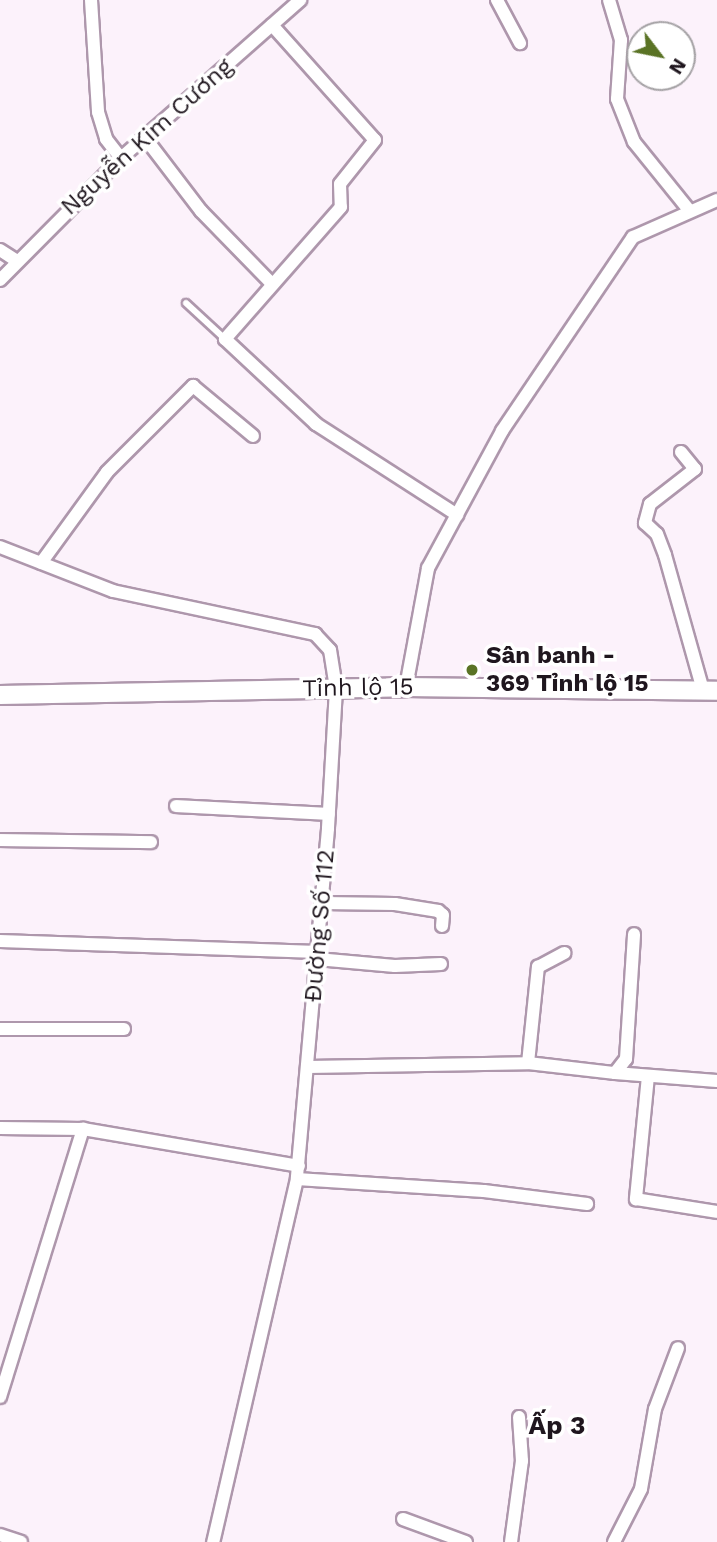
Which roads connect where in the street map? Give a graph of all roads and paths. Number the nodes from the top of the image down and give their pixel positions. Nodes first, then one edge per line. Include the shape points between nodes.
1 (91, 0) edge
2 (300, 0) edge
3 (497, 0) edge
4 (609, 0) edge
5 (272, 25) junction
6 (520, 43) dead end
7 (146, 139) junction
8 (121, 159) junction
9 (717, 200) edge
10 (688, 209) junction
11 (0, 250) edge
12 (17, 261) junction
13 (0, 280) edge
14 (271, 283) junction
15 (186, 303) dead end
16 (225, 339) junction
17 (253, 436) dead end
18 (681, 452) dead end
19 (457, 515) junction
20 (0, 547) edge
21 (41, 563) junction
22 (406, 687) junction
23 (336, 689) junction
24 (710, 690) edge
25 (0, 695) edge
26 (176, 806) dead end
27 (329, 814) junction
28 (0, 839) edge
29 (152, 842) dead end
30 (323, 903) junction
31 (442, 926) dead end
32 (634, 934) dead end
33 (0, 941) edge
34 (564, 953) dead end
35 (317, 956) junction
36 (441, 964) dead end
37 (0, 1029) edge
38 (124, 1029) dead end
39 (528, 1063) junction
40 (308, 1067) junction
41 (615, 1073) junction
42 (648, 1076) junction
43 (717, 1082) edge
44 (0, 1128) edge
45 (83, 1129) junction
46 (298, 1172) junction
47 (587, 1204) dead end
48 (717, 1212) edge
49 (678, 1348) dead end
50 (0, 1397) edge
51 (519, 1417) dead end
52 (403, 1519) dead end
53 (0, 1535) edge
54 (21, 1542) edge
55 (213, 1542) edge
56 (466, 1542) edge
57 (511, 1542) edge
58 (614, 1542) edge

1 - 8 street via 97,112 106,139
2 - 5 street, Nguyễn Kim Cương
3 - 6 street
4 - 10 street via 621,40 617,99 634,142
5 - 7 street, Nguyễn Kim Cương
5 - 14 street via 375,141 340,184 341,207
7 - 8 street, Nguyễn Kim Cương
7 - 14 street via 201,211
8 - 12 street, Nguyễn Kim Cương
9 - 10 street
10 - 19 street via 633,237 502,431
11 - 12 street
12 - 13 street, Nguyễn Kim Cương
14 - 16 street
15 - 16 lane
16 - 19 street via 316,424
17 - 21 street via 193,387 107,472
18 - 24 street via 695,469 650,504 645,523 665,555
19 - 22 street via 429,568
20 - 21 street, Đường Số 112
21 - 23 street, Đường Số 112 via 113,591 315,634 330,650
22 - 23 main road, Tỉnh lộ 15
22 - 24 main road, Tỉnh lộ 15
23 - 25 main road, Tỉnh lộ 15
23 - 27 street, Đường Số 112
26 - 27 street
27 - 30 street, Đường Số 112
28 - 29 street
30 - 31 street via 395,904 438,911 443,915
30 - 35 street, Đường Số 112
32 - 41 street via 626,1059
33 - 35 street
34 - 39 street via 538,967
35 - 36 street via 395,966
35 - 40 street, Đường Số 112
37 - 38 street
39 - 40 street
39 - 41 street
40 - 46 street, Đường Số 112
41 - 42 street
42 - 43 street
42 - 48 street via 636,1199
44 - 45 street
45 - 46 street
45 - 50 street
46 - 47 street
46 - 55 street, Đường Số 112
49 - 58 street via 656,1409 641,1489
51 - 57 street via 522,1461
52 - 56 street
53 - 54 street

